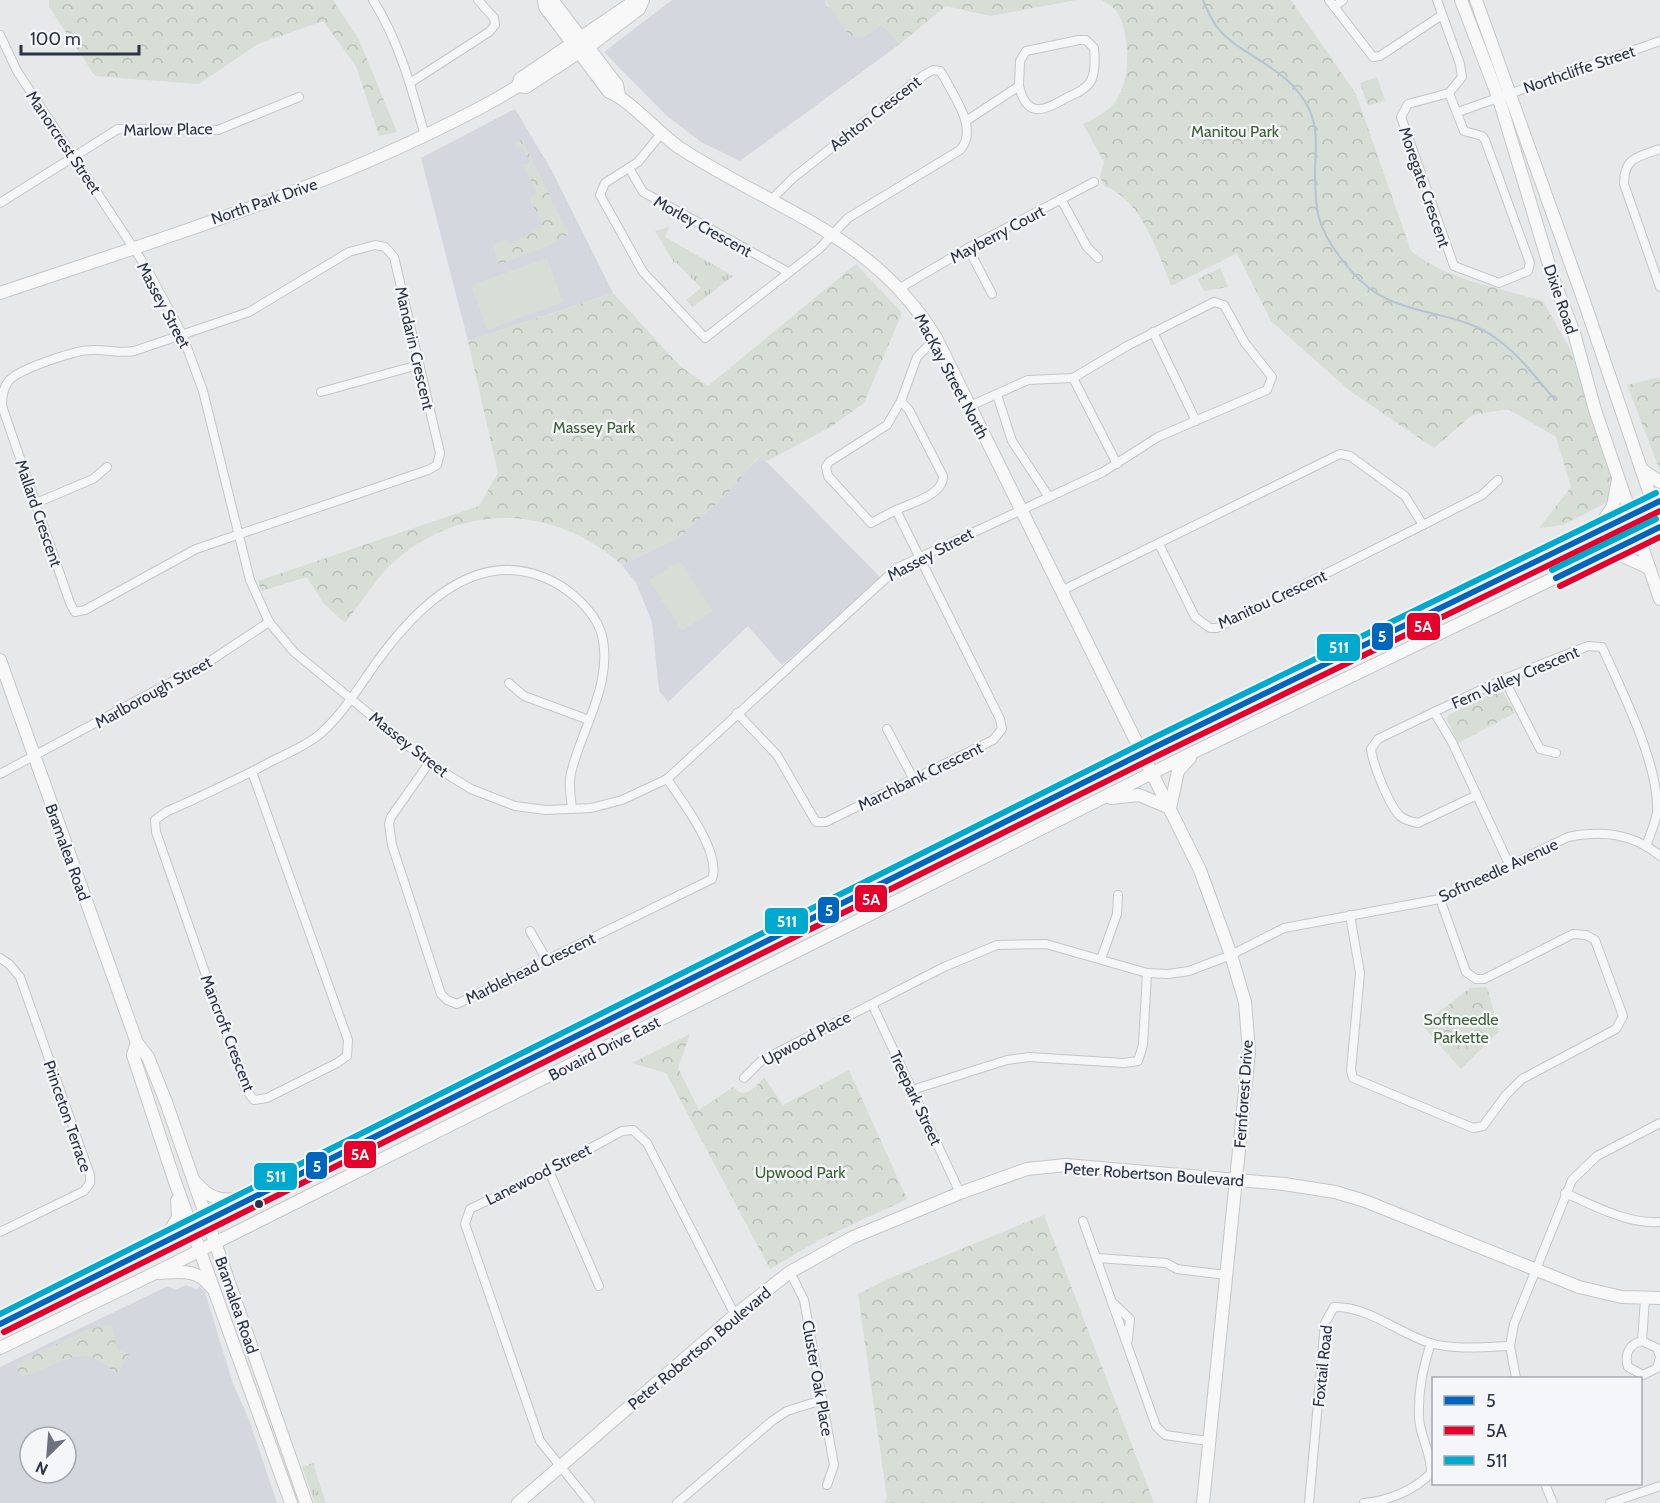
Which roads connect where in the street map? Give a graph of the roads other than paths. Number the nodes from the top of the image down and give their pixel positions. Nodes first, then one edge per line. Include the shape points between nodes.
1 (373, 0) edge
2 (478, 0) edge
3 (544, 0) edge
4 (552, 0) edge
5 (636, 0) edge
6 (643, 0) edge
7 (1343, 0) edge
8 (1437, 0) edge
9 (1461, 0) edge
10 (1476, 0) edge
11 (1331, 3) edge
12 (1442, 15) junction
13 (0, 35) edge
14 (1660, 41) edge
15 (580, 45) junction
16 (410, 83) junction
17 (1019, 86) junction
18 (1449, 93) junction
19 (1504, 96) junction
20 (299, 97) dead end
21 (1458, 112) junction
22 (966, 121) junction
23 (661, 134) junction
24 (425, 135) junction
25 (1660, 149) edge
26 (74, 155) junction
27 (629, 168) junction
28 (1094, 182) dead end
29 (1061, 199) junction
30 (771, 200) junction
31 (0, 203) edge
32 (833, 234) junction
33 (132, 247) junction
34 (968, 248) junction
35 (1098, 258) dead end
36 (788, 273) junction
37 (1660, 287) edge
38 (900, 288) junction
39 (0, 293) edge
40 (992, 294) dead end
41 (1153, 332) junction
42 (182, 334) junction
43 (936, 338) junction
44 (418, 365) junction
45 (1072, 378) junction
46 (321, 392) dead end
47 (997, 395) junction
48 (901, 401) junction
49 (970, 406) junction
50 (1196, 421) junction
51 (1117, 464) junction
52 (107, 467) dead end
53 (1640, 468) junction
54 (1619, 479) junction
55 (1498, 480) dead end
56 (1660, 482) edge
57 (1049, 497) junction
58 (36, 503) junction
59 (1657, 503) edge
60 (1020, 509) junction
61 (897, 510) junction
62 (1632, 515) junction
63 (1423, 525) junction
64 (1660, 525) edge
65 (1596, 533) junction
66 (238, 534) junction
67 (1640, 537) junction
68 (1159, 544) junction
69 (1612, 551) junction
70 (920, 556) junction
71 (1649, 568) junction
72 (1061, 591) junction
73 (1660, 599) edge
74 (269, 622) junction
75 (0, 660) edge
76 (1504, 679) junction
77 (509, 683) dead end
78 (350, 699) junction
79 (1434, 712) junction
80 (737, 713) junction
81 (589, 720) junction
82 (887, 729) dead end
83 (1198, 750) junction
84 (1143, 753) junction
85 (1556, 753) dead end
86 (35, 757) junction
87 (429, 764) junction
88 (252, 772) junction
89 (1154, 773) junction
90 (0, 774) edge
91 (913, 778) junction
92 (667, 779) junction
93 (1475, 796) junction
94 (1098, 801) junction
95 (1170, 808) junction
96 (572, 809) junction
97 (1647, 844) junction
98 (1660, 856) edge
99 (1509, 864) junction
100 (1118, 895) dead end
101 (1440, 899) junction
102 (1350, 915) junction
103 (530, 931) dead end
104 (1231, 955) junction
105 (0, 958) edge
106 (1101, 959) junction
107 (547, 960) junction
108 (1147, 973) junction
109 (872, 1004) junction
110 (137, 1043) junction
111 (744, 1077) dead end
112 (912, 1090) junction
113 (1660, 1123) edge
114 (549, 1171) junction
115 (174, 1179) junction
116 (1237, 1179) junction
117 (194, 1180) junction
118 (960, 1192) junction
119 (1565, 1193) junction
120 (257, 1196) junction
121 (208, 1221) junction
122 (1083, 1221) dead end
123 (1660, 1222) edge
124 (192, 1229) junction
125 (0, 1232) edge
126 (215, 1243) junction
127 (162, 1244) junction
128 (200, 1250) junction
129 (1098, 1258) junction
130 (1536, 1270) junction
131 (790, 1272) junction
132 (155, 1273) junction
133 (1226, 1275) junction
134 (599, 1286) dead end
135 (213, 1291) junction
136 (1660, 1298) edge
137 (1645, 1299) junction
138 (735, 1315) junction
139 (0, 1324) edge
140 (1642, 1341) junction
141 (1431, 1343) junction
142 (1510, 1346) junction
143 (0, 1348) edge
144 (1660, 1358) edge
145 (1516, 1377) edge
146 (822, 1400) junction
147 (1208, 1441) junction
148 (560, 1466) junction
149 (827, 1485) dead end
150 (1545, 1485) edge
151 (1660, 1486) edge
152 (291, 1503) edge
153 (306, 1503) edge
154 (518, 1503) edge
155 (590, 1503) edge
156 (676, 1503) edge
157 (1203, 1503) edge
158 (1309, 1503) edge
159 (1365, 1503) edge
160 (1553, 1503) edge
161 (1610, 1503) edge

1 - 16 street via 386,20
2 - 16 street via 494,18 495,25
3 - 15 main road via 544,7
4 - 15 main road
5 - 15 main road, North Park Drive
6 - 15 main road, North Park Drive via 639,9
7 - 11 street
8 - 12 street
9 - 19 main road, Dixie Road
10 - 19 main road, Dixie Road
11 - 12 street via 1373,57
12 - 18 street via 1462,77
13 - 26 street, Manorcrest Street via 16,71
14 - 19 street, Northcliffe Street
15 - 23 main road, MacKay Street North via 609,92 619,95
15 - 24 main road, North Park Drive via 520,79 518,86
16 - 24 street
17 - 17 street via 1022,99 1029,106 1045,110 1089,84 1094,48 1086,40 1079,40 1026,51 1020,61
17 - 22 street
18 - 21 street, Moregate Crescent
18 - 21 street, Moregate Crescent via 1408,104 1401,117 1454,266 1499,283 1528,271 1530,263 1485,140 1464,131
19 - 21 street
19 - 53 main road, Dixie Road via 1584,301
19 - 54 main road, Dixie Road via 1553,278
20 - 26 street, Marlow Place via 218,130 118,129
22 - 30 street, Ashton Crescent via 944,77 933,70 793,178
22 - 32 street via 966,137 960,150 848,218
23 - 27 street
23 - 30 main road, MacKay Street North
24 - 33 main road, North Park Drive via 385,156 297,191
25 - 37 street via 1633,159 1624,170 1624,184
26 - 31 street, Marlow Place
26 - 33 street, Manorcrest Street
27 - 36 street, Morley Crescent via 643,192
27 - 36 street via 605,183 600,195 643,272 705,338
28 - 29 street, Mayberry Court
29 - 34 street, Mayberry Court
29 - 35 street via 1087,247
30 - 32 main road, MacKay Street North
32 - 36 street
32 - 38 main road, MacKay Street North
33 - 39 main road, North Park Drive
33 - 42 street, Massey Street
34 - 38 street, Mayberry Court
34 - 40 street
38 - 43 main road, MacKay Street North
41 - 45 street
41 - 50 street
41 - 50 street, Massey Street via 1208,304 1219,303 1245,343 1270,371 1272,381 1267,390
42 - 44 street, Mandarin Crescent via 249,312 349,252 375,245 385,247 394,257
42 - 58 street, Mallard Crescent via 119,354 91,350 12,378 3,390 2,406
42 - 66 street, Massey Street via 203,391
43 - 48 street via 917,357
43 - 49 main road, MacKay Street North
44 - 46 street
44 - 66 street, Mandarin Crescent via 440,453 437,465
45 - 47 street via 1028,380
45 - 51 street
47 - 49 street
47 - 57 street via 1012,441
48 - 61 street via 944,483 938,490
48 - 61 street via 887,424 829,462 826,468 828,476 871,523
49 - 60 main road, MacKay Street North
50 - 51 street, Massey Street via 1158,438
51 - 57 street, Massey Street
52 - 58 street via 93,479
53 - 56 main road
53 - 59 main road, Dixie Road
54 - 62 main road, Dixie Road
54 - 65 main road via 1613,506
55 - 63 street, Manitou Crescent via 1482,495
57 - 60 street, Massey Street
58 - 66 street, Mallard Crescent via 75,612 196,549
59 - 62 main road, Bovaird Drive East
59 - 64 main road, Dixie Road
60 - 70 street, Massey Street
60 - 72 main road, MacKay Street North
61 - 70 street
62 - 65 main road, Bovaird Drive East
62 - 67 main road, Dixie Road
63 - 68 street via 1405,496 1350,456 1341,454
63 - 68 street, Manitou Crescent via 1217,628 1210,628 1195,617
64 - 67 main road, Bovaird Drive East
65 - 84 main road, Bovaird Drive East
66 - 74 street, Massey Street via 250,580
67 - 69 main road, Bovaird Drive East
67 - 71 main road, Dixie Road
68 - 72 street
69 - 71 main road
69 - 83 main road, Bovaird Drive East
70 - 80 street, Massey Street via 882,579
70 - 91 street, Marchbank Crescent via 1002,729 993,740
71 - 73 main road, Dixie Road
72 - 84 main road, MacKay Street North
74 - 78 street, Massey Street via 294,652
74 - 86 street, Marlborough Street via 207,663
75 - 86 main road, Bramalea Road
76 - 79 street, Fern Valley Crescent
76 - 85 street via 1540,749
76 - 97 street, Fern Valley Crescent via 1588,646 1602,647 1628,698 1653,770 1657,812
77 - 81 street via 524,696
78 - 81 street, Mancroft Crescent via 410,620 430,602 453,586 489,570 527,570 567,590 600,632 604,666
78 - 87 street, Massey Street
78 - 88 street, Mancroft Crescent via 318,735
79 - 93 street via 1452,742
79 - 93 street, Fern Valley Crescent via 1378,739 1371,749 1372,762 1399,815 1410,822 1418,824
80 - 91 street, Marchbank Crescent via 793,777 816,822 826,822
80 - 92 street, Massey Street
81 - 96 street, Mancroft Crescent via 571,774
82 - 91 street
83 - 89 main road, Bovaird Drive East
83 - 95 main road via 1178,771
84 - 89 main road, MacKay Street North
84 - 120 main road, Bovaird Drive East
86 - 90 street, Marlborough Street
86 - 110 main road, Bramalea Road
87 - 96 street, Massey Street via 471,789 515,806
87 - 107 street, Marblehead Crescent via 396,807 389,824 392,845 441,994 457,1004
88 - 88 street, Mancroft Crescent via 155,820 175,889 246,1090 254,1100 267,1098 337,1064 347,1056 348,1040
89 - 94 main road, Bovaird Drive East
89 - 95 main road, Fernforest Drive
92 - 96 street, Massey Street via 622,800
92 - 107 street, Marblehead Crescent via 714,859 716,870 712,879
93 - 99 street
94 - 95 main road via 1139,795
94 - 126 main road, Bovaird Drive East
95 - 104 main road, Fernforest Drive via 1200,870
97 - 98 street, Softneedle Avenue
97 - 99 street, Softneedle Avenue via 1590,832 1568,837
99 - 101 street, Softneedle Avenue
100 - 106 street via 1117,914
101 - 102 street, Softneedle Avenue
101 - 102 street via 1466,972 1476,979 1484,979 1573,934 1586,934 1595,940 1623,1016 1616,1029 1522,1079 1483,1126 1473,1128 1353,1078 1360,973
102 - 104 street, Softneedle Avenue via 1284,928
103 - 107 street
104 - 108 street, Softneedle Avenue via 1189,972
104 - 116 main road, Fernforest Drive via 1247,1012 1249,1052
105 - 125 street, Princeton Terrace via 20,977 90,1175 90,1184 84,1191
106 - 108 street, Softneedle Avenue
106 - 109 street, Upwood Place via 1046,944 997,945
108 - 112 street via 1143,1045 1138,1061 1029,1057 1007,1060
109 - 111 street, Upwood Place via 761,1061
109 - 112 street, Treepark Street
110 - 115 main road, Bramalea Road via 133,1055
110 - 117 main road, Bramalea Road via 148,1056
112 - 118 street, Treepark Street
113 - 119 street via 1597,1155 1572,1180
114 - 134 street
114 - 138 street, Lanewood Street via 622,1131 633,1130 647,1143
114 - 148 street, Lanewood Street via 470,1209 465,1224 540,1441
115 - 124 main road, Bramalea Road
115 - 127 main road via 178,1217
116 - 118 main road, Peter Robertson Boulevard via 1066,1165 1027,1169
116 - 130 main road, Peter Robertson Boulevard via 1351,1196
116 - 133 main road, Fernforest Drive
117 - 120 main road via 204,1193 221,1200
117 - 121 main road, Bramalea Road
118 - 131 main road, Peter Robertson Boulevard via 851,1238
119 - 123 street via 1608,1212
119 - 130 street
120 - 121 main road, Bovaird Drive East
121 - 124 main road, Bovaird Drive East
121 - 126 main road, Bramalea Road
122 - 129 street
124 - 127 main road, Bovaird Drive East
124 - 128 main road, Bramalea Road
126 - 128 main road, Bovaird Drive East
126 - 153 main road, Bramalea Road
127 - 139 main road, Bovaird Drive East
128 - 132 main road, Bovaird Drive East
128 - 135 main road, Bramalea Road
129 - 133 street via 1166,1263 1177,1269
129 - 147 street via 1155,1426 1165,1435
130 - 137 main road, Peter Robertson Boulevard via 1597,1292
130 - 142 street via 1514,1324
131 - 138 main road, Peter Robertson Boulevard
131 - 146 street, Cluster Oak Place via 804,1300
132 - 135 main road via 192,1272 206,1280
132 - 143 main road, Bovaird Drive East
133 - 147 main road, Fernforest Drive
135 - 152 main road, Bramalea Road
136 - 137 main road, Peter Robertson Boulevard
137 - 140 street
138 - 148 main road, Peter Robertson Boulevard
140 - 144 street via 1657,1348
140 - 144 street via 1628,1350 1626,1361 1632,1371 1648,1374 1657,1368
141 - 142 street, Foxtail Road
141 - 158 street, Foxtail Road via 1354,1309 1334,1307 1325,1323
141 - 159 street via 1424,1363 1419,1419 1432,1461 1431,1473 1421,1484 1379,1502
142 - 145 street
146 - 149 street, Cluster Oak Place via 834,1465
146 - 156 street via 787,1411
147 - 157 main road, Fernforest Drive
148 - 154 main road, Peter Robertson Boulevard
148 - 155 street, Lanewood Street
150 - 160 street
151 - 161 street

